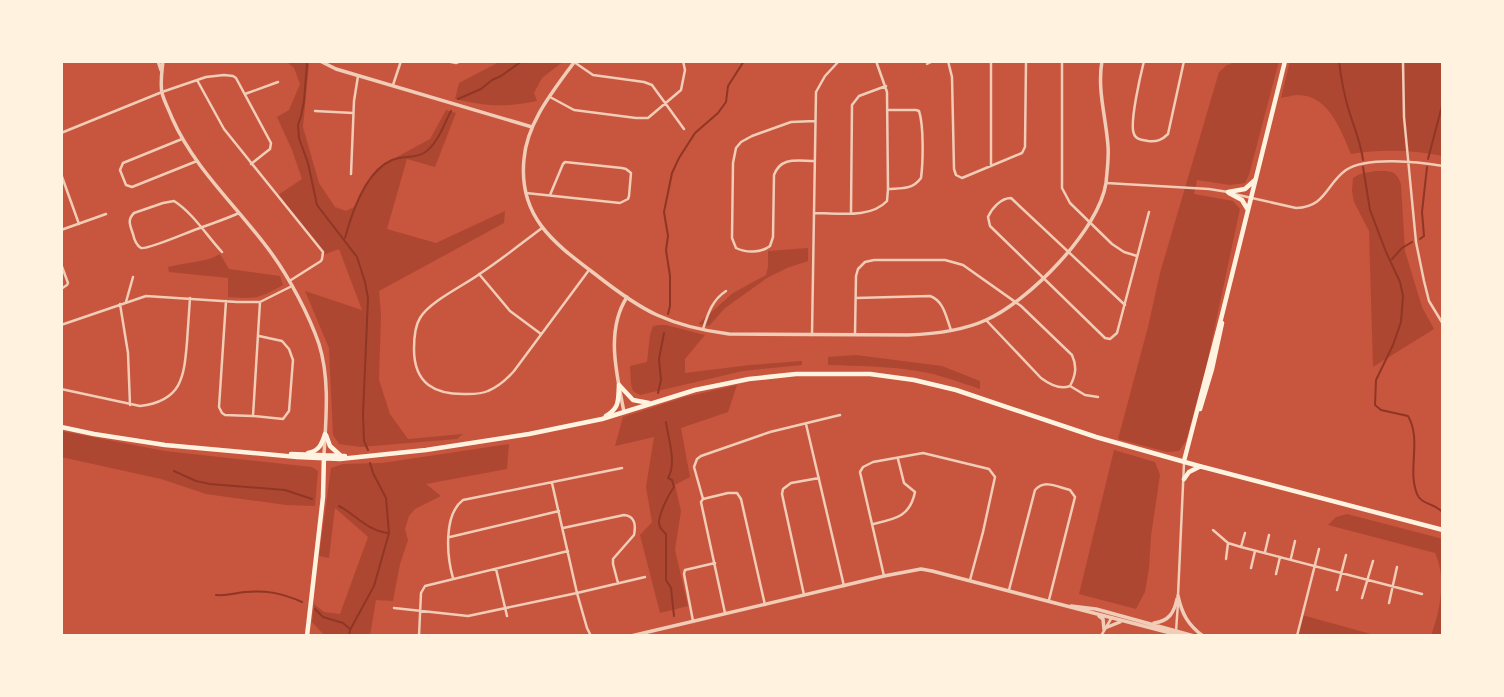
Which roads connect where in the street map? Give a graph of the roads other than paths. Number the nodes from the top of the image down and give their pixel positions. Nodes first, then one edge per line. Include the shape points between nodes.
1 (161, 61) edge
2 (320, 61) edge
3 (401, 61) edge
4 (446, 61) edge
5 (461, 61) edge
6 (683, 61) edge
7 (839, 61) edge
8 (876, 61) edge
9 (933, 61) edge
10 (948, 61) edge
11 (991, 61) edge
12 (1026, 61) edge
13 (1062, 61) edge
14 (1102, 61) edge
15 (1144, 61) edge
16 (1184, 61) edge
17 (1285, 61) edge
18 (1403, 61) edge
19 (575, 62) edge
20 (927, 64) dead end
21 (358, 76) junction
22 (197, 80) junction
23 (278, 82) dead end
24 (393, 85) junction
25 (886, 86) junction
26 (162, 92) junction
27 (245, 94) junction
28 (550, 97) junction
29 (666, 103) junction
30 (887, 110) junction
31 (315, 111) dead end
32 (354, 113) junction
33 (815, 121) junction
34 (532, 127) junction
35 (684, 128) dead end
36 (61, 132) edge
37 (181, 139) junction
38 (197, 161) junction
39 (814, 161) junction
40 (1408, 162) junction
41 (251, 164) junction
42 (991, 166) junction
43 (1443, 166) edge
44 (1258, 171) junction
45 (61, 173) edge
46 (351, 174) dead end
47 (1106, 183) junction
48 (888, 189) junction
49 (1228, 192) junction
50 (526, 193) junction
51 (550, 195) junction
52 (1251, 198) junction
53 (1248, 210) junction
54 (1149, 212) dead end
55 (815, 213) junction
56 (851, 213) junction
57 (106, 214) dead end
58 (239, 214) junction
59 (1090, 222) junction
60 (79, 224) junction
61 (200, 228) junction
62 (542, 228) junction
63 (61, 230) edge
64 (1068, 251) junction
65 (222, 252) dead end
66 (1137, 257) junction
67 (61, 264) edge
68 (589, 270) junction
69 (480, 274) junction
70 (134, 277) dead end
71 (1043, 277) junction
72 (289, 281) junction
73 (292, 286) junction
74 (61, 289) edge
75 (726, 291) dead end
76 (628, 297) junction
77 (190, 298) junction
78 (856, 298) junction
79 (226, 301) junction
80 (126, 302) junction
81 (260, 302) junction
82 (1016, 302) junction
83 (120, 304) junction
84 (1125, 305) junction
85 (986, 320) junction
86 (1443, 324) edge
87 (61, 325) edge
88 (702, 329) junction
89 (951, 331) junction
90 (541, 334) junction
91 (812, 335) junction
92 (855, 335) junction
93 (258, 336) junction
94 (619, 385) junction
95 (1070, 386) junction
96 (61, 389) edge
97 (1098, 397) dead end
98 (654, 403) junction
99 (131, 405) junction
100 (624, 412) junction
101 (840, 415) dead end
102 (253, 416) junction
103 (602, 419) junction
104 (806, 424) junction
105 (61, 427) edge
106 (325, 434) junction
107 (262, 454) junction
108 (302, 454) junction
109 (340, 455) junction
110 (325, 457) junction
111 (356, 457) junction
112 (898, 457) junction
113 (1184, 461) junction
114 (1199, 466) junction
115 (622, 468) dead end
116 (820, 478) junction
117 (1184, 479) junction
118 (552, 483) junction
119 (703, 499) junction
120 (559, 512) junction
121 (873, 524) junction
122 (563, 528) junction
123 (1213, 530) dead end
124 (1443, 530) edge
125 (1245, 533) dead end
126 (1269, 535) dead end
127 (450, 537) junction
128 (1295, 541) dead end
129 (1228, 543) junction
130 (1241, 547) junction
131 (1319, 549) dead end
132 (568, 551) junction
133 (1255, 551) junction
134 (1265, 553) junction
135 (1346, 555) dead end
136 (1280, 557) junction
137 (1226, 559) dead end
138 (1291, 559) junction
139 (1373, 561) dead end
140 (715, 563) junction
141 (1315, 566) junction
142 (1397, 567) dead end
143 (1251, 568) dead end
144 (496, 569) junction
145 (1341, 573) junction
146 (1276, 574) dead end
147 (884, 576) junction
148 (645, 577) dead end
149 (453, 578) junction
150 (970, 580) junction
151 (1367, 580) junction
152 (618, 583) junction
153 (844, 586) junction
154 (1393, 586) junction
155 (1009, 590) junction
156 (1337, 590) dead end
157 (577, 593) junction
158 (1422, 594) dead end
159 (804, 595) junction
160 (1178, 596) junction
161 (1362, 598) dead end
162 (1049, 600) junction
163 (1389, 603) dead end
164 (765, 605) junction
165 (1065, 605) junction
166 (394, 608) dead end
167 (505, 609) junction
168 (420, 610) junction
169 (725, 613) junction
170 (1094, 614) junction
171 (507, 616) dead end
172 (1112, 616) junction
173 (693, 621) junction
174 (1125, 622) junction
175 (1152, 624) junction
176 (1105, 629) junction
177 (1176, 632) edge
178 (307, 636) edge
179 (419, 636) edge
180 (591, 636) edge
181 (633, 636) edge
182 (1101, 636) edge
183 (1182, 636) edge
184 (1194, 636) edge
185 (1203, 636) edge
186 (1297, 636) edge

1 - 26 street
2 - 21 street
3 - 24 street
4 - 5 street
6 - 29 street via 681,90
7 - 33 street via 819,83
8 - 25 street
9 - 20 street
10 - 42 street via 956,174 962,178
11 - 42 street
12 - 42 street via 1025,147 1018,156
13 - 59 street via 1062,188
14 - 47 street
15 - 16 street via 1133,132 1142,140 1155,142 1168,134
17 - 44 main road
18 - 40 street
19 - 28 street
19 - 29 street via 593,75 649,83
21 - 24 street
21 - 32 street
22 - 26 street
22 - 27 street via 233,76
22 - 41 street via 224,130
23 - 27 street
24 - 34 street
25 - 30 street
25 - 56 street via 859,96 852,105
26 - 36 street
26 - 37 street
27 - 41 street via 271,143
28 - 29 street via 574,110 636,118 648,118
28 - 34 street
29 - 35 street
30 - 48 street
30 - 48 street via 919,111 922,167 921,178 913,186
31 - 32 street
32 - 46 street
33 - 39 street
33 - 39 street via 791,122 743,140 736,148 732,238 736,248 761,251 770,246 776,170 786,161
34 - 50 street via 524,158
37 - 38 street
37 - 38 street via 122,163 126,186
38 - 58 street
39 - 55 street
40 - 43 street
40 - 52 street via 1369,163 1344,171 1310,206 1296,208
40 - 86 street via 1424,281 1429,301
41 - 72 street via 323,252 321,261
44 - 49 main road via 1250,186
44 - 52 main road
45 - 60 street
47 - 49 street
47 - 59 street
48 - 56 street via 887,201 880,207
49 - 52 street
49 - 53 main road
50 - 51 street
50 - 62 street
51 - 51 street via 620,203 628,199 631,173 565,162
52 - 53 main road
53 - 113 main road via 1222,330
54 - 66 street
55 - 56 street
55 - 91 street
57 - 60 street
58 - 61 street
58 - 72 street
59 - 64 street
59 - 66 street via 1117,248
60 - 63 street
61 - 61 street via 144,248 135,242 129,221 134,214 170,201
61 - 65 street
62 - 68 street via 559,248
62 - 69 street
64 - 71 street
64 - 71 street via 1011,198 993,209 988,217 990,226
64 - 84 street
66 - 84 street
67 - 74 street via 68,283
68 - 76 street
68 - 90 street
69 - 90 street via 510,311
69 - 90 street via 432,305 419,320 414,352 422,379 430,387 453,394 487,392 507,378
70 - 80 street
71 - 82 street
71 - 84 street via 1110,340
72 - 73 street
73 - 81 street
73 - 106 street via 323,358
75 - 88 street via 710,308
76 - 88 street via 655,314
76 - 94 street via 615,338
77 - 79 street
77 - 80 street via 146,296
77 - 99 street via 185,371 179,386 157,402
78 - 82 street via 856,273 864,261 945,260 972,270
78 - 89 street via 936,298
78 - 92 street
79 - 81 street
79 - 102 street via 219,407 225,415
80 - 83 street
81 - 93 street
82 - 85 street
82 - 95 street via 1072,355 1076,369
83 - 87 street
83 - 99 street
85 - 89 street
85 - 95 street via 1041,378 1059,387
88 - 91 street via 729,334
89 - 92 street
91 - 92 street
93 - 102 street
93 - 102 street via 282,341 293,359 288,415 281,419
94 - 98 main road via 633,400
94 - 100 street
94 - 103 main road via 615,409
95 - 97 street
96 - 99 street
98 - 100 main road
98 - 113 main road via 750,379 870,374 956,390
100 - 103 main road
101 - 104 street
103 - 111 main road via 467,444
104 - 116 street
104 - 119 street via 701,456 694,467
105 - 107 main road via 165,445
106 - 108 main road via 318,449
106 - 109 main road
106 - 110 street
107 - 108 main road
107 - 110 main road
108 - 110 main road
109 - 110 main road
109 - 111 main road
110 - 111 main road
110 - 178 main road
112 - 121 street via 866,464 860,472
112 - 121 street via 904,483 915,492 910,507 898,519
112 - 150 street via 931,454 989,469 995,477
113 - 114 main road
113 - 117 street
114 - 117 main road
114 - 124 main road
115 - 118 street
116 - 153 street
116 - 159 street via 791,483 782,494
117 - 160 street
118 - 120 street
118 - 127 street via 463,500 453,512
119 - 140 street
119 - 164 street via 733,492 740,495
120 - 122 street
120 - 127 street
121 - 147 street
122 - 132 street
122 - 152 street via 631,517 634,535 613,559
123 - 129 street
125 - 130 street
126 - 134 street
127 - 149 street via 448,559
128 - 138 street
129 - 130 street
129 - 137 street
130 - 133 street
131 - 141 street
132 - 144 street
132 - 157 street
133 - 134 street
133 - 143 street
134 - 136 street
135 - 145 street
136 - 138 street
136 - 146 street
138 - 141 street
139 - 151 street
140 - 169 street
140 - 173 street via 685,570
141 - 145 street
141 - 186 street
142 - 154 street
144 - 149 street
144 - 167 street
145 - 151 street
145 - 156 street
147 - 150 street via 927,570
147 - 153 street
148 - 152 street
149 - 168 street via 425,586
150 - 155 street
151 - 154 street
151 - 161 street
152 - 157 street
153 - 159 street
154 - 158 street
154 - 163 street
155 - 162 street
155 - 162 street via 1035,490 1045,483 1070,490 1074,497
157 - 167 street
157 - 180 street
159 - 164 street
160 - 175 street via 1171,616
160 - 177 street
160 - 185 street via 1186,621
162 - 165 street
164 - 169 street
165 - 170 street
165 - 172 street
166 - 168 street
167 - 168 street via 468,616
167 - 171 street
168 - 179 street
169 - 173 street
170 - 172 street
170 - 176 street
172 - 174 street
172 - 175 street
172 - 176 street
173 - 181 street
174 - 176 street
174 - 177 street
175 - 177 street
176 - 182 street
177 - 183 street
177 - 184 street

